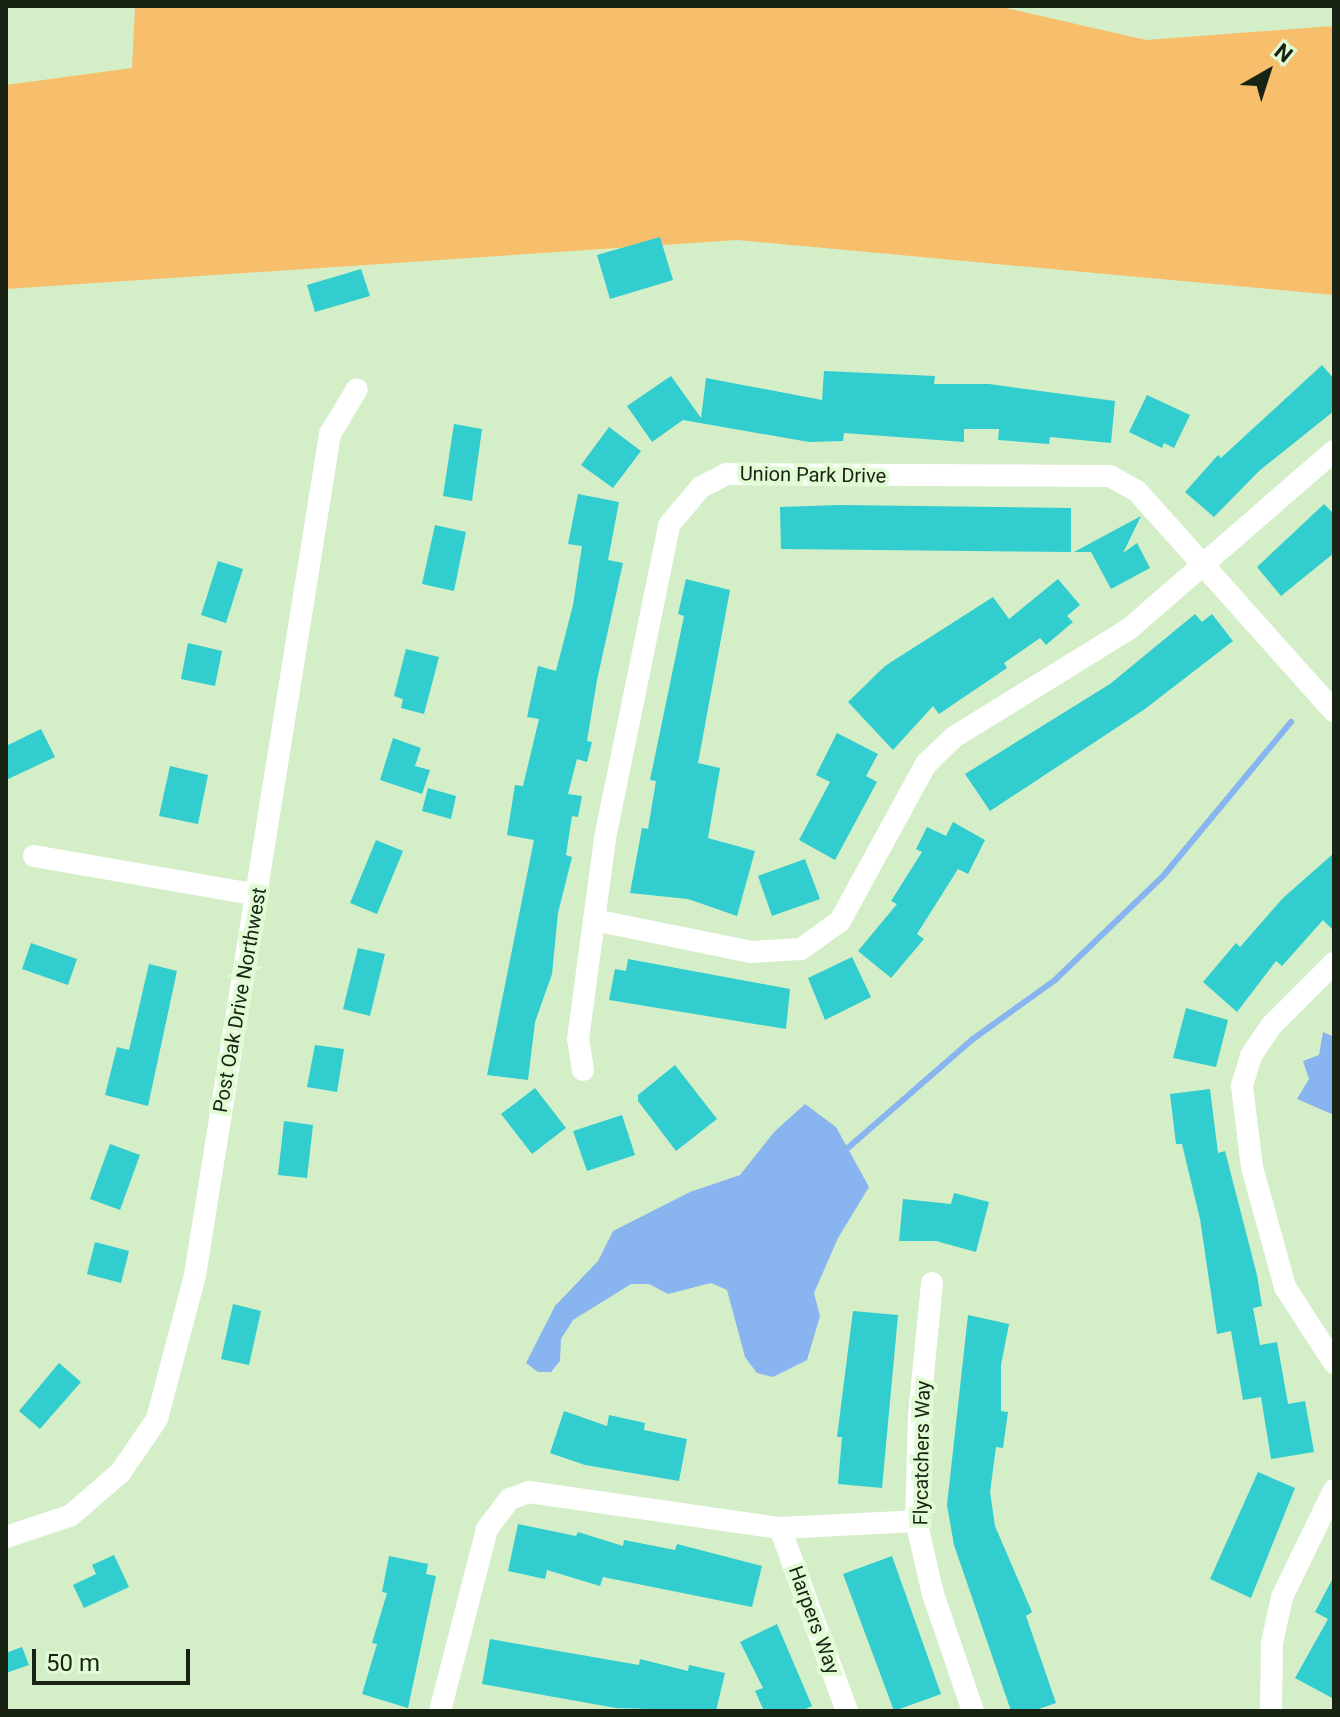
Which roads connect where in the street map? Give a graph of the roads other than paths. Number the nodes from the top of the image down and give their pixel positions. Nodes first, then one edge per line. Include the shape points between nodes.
1 (357, 389) dead end
2 (1334, 451) edge
3 (1204, 565) junction
4 (1334, 711) edge
5 (34, 856) dead end
6 (258, 895) junction
7 (594, 920) junction
8 (1334, 963) edge
9 (583, 1070) dead end
10 (932, 1283) dead end
11 (1334, 1363) edge
12 (1334, 1490) edge
13 (916, 1521) junction
14 (780, 1528) junction
15 (6, 1537) edge
16 (440, 1711) edge
17 (847, 1711) edge
18 (973, 1711) edge
19 (1271, 1711) edge

1 - 6 street, Post Oak Drive Northwest via 330,434
2 - 3 street
3 - 4 street, Union Park Drive
3 - 7 street via 1129,629 954,737 926,764 840,921 801,949 751,952
3 - 7 street, Union Park Drive via 1137,491 1110,476 727,474 701,487 669,525 605,838
5 - 6 street
6 - 15 street, Post Oak Drive Northwest via 195,1275 157,1419 120,1473 70,1516
7 - 9 street, Union Park Drive via 578,1039
8 - 11 street via 1271,1026 1251,1056 1242,1086 1252,1167 1285,1287
10 - 13 street, Flycatchers Way via 919,1415
12 - 19 street via 1282,1597 1272,1643
13 - 14 street
13 - 18 street, Flycatchers Way via 933,1594
14 - 16 street via 529,1492 510,1499 487,1529
14 - 17 street, Harpers Way

